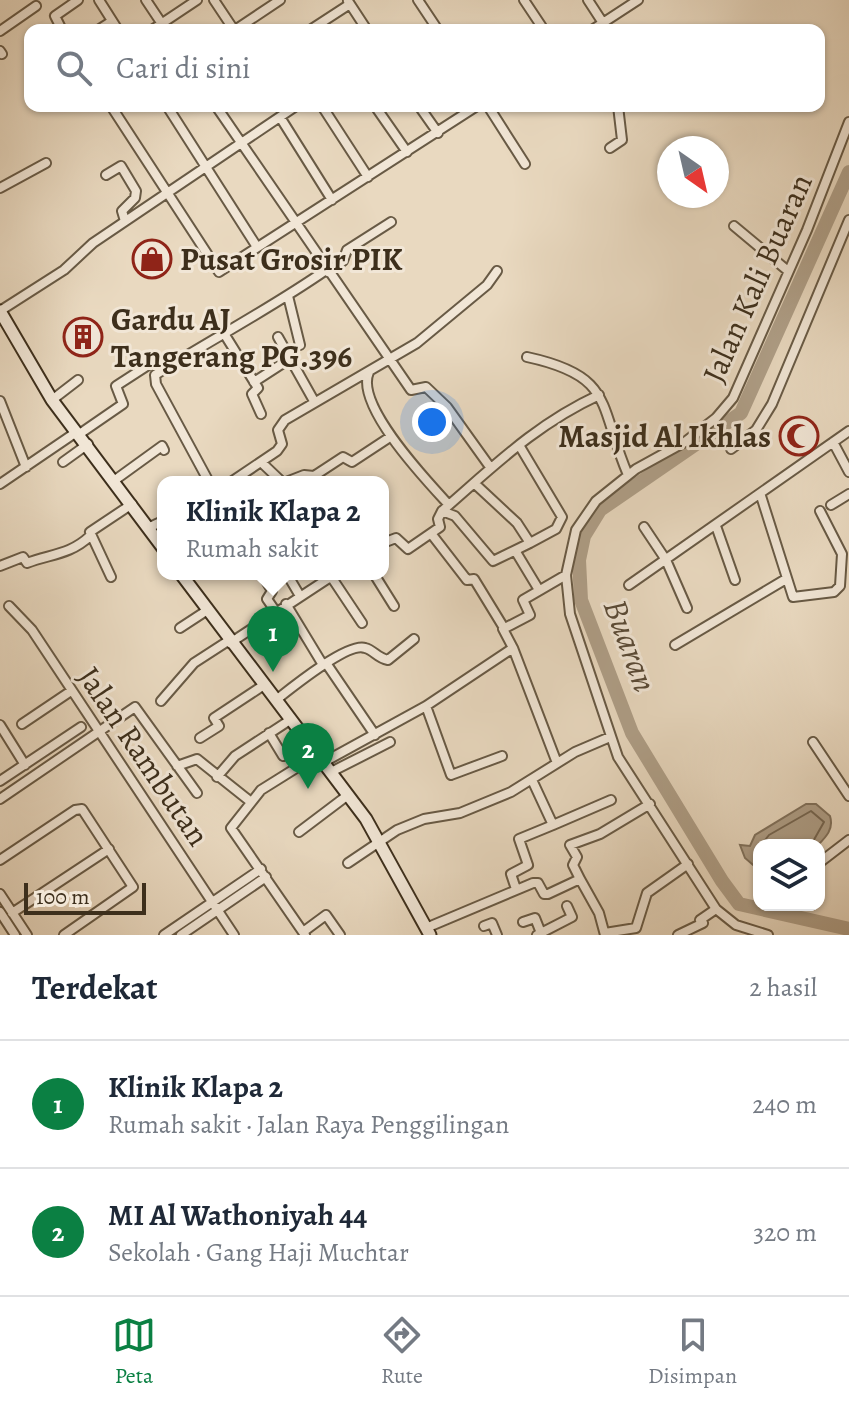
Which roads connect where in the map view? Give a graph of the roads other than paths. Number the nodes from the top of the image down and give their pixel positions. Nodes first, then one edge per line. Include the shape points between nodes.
1 (78, 0) edge
2 (99, 0) edge
3 (146, 0) edge
4 (197, 0) edge
5 (214, 0) edge
6 (280, 0) edge
7 (418, 0) edge
8 (524, 0) edge
9 (588, 0) edge
10 (637, 0) edge
11 (348, 2) edge
12 (36, 6) dead end
13 (112, 21) junction
14 (603, 23) joint
15 (59, 24) edge
16 (107, 24) edge
17 (114, 24) edge
18 (162, 24) edge
19 (168, 24) edge
20 (231, 24) edge
21 (244, 24) edge
22 (318, 24) edge
23 (363, 24) edge
24 (434, 24) edge
25 (540, 24) edge
26 (0, 31) edge
27 (118, 112) edge
28 (171, 112) edge
29 (220, 112) edge
30 (284, 112) edge
31 (288, 112) edge
32 (326, 112) edge
33 (379, 112) edge
34 (425, 112) edge
35 (468, 112) edge
36 (492, 112) edge
37 (619, 112) edge
38 (849, 122) edge
39 (442, 130) junction
40 (241, 143) junction
41 (610, 148) dead end
42 (407, 152) junction
43 (46, 163) dead end
44 (525, 164) dead end
45 (205, 167) junction
46 (106, 175) dead end
47 (368, 177) junction
48 (0, 188) edge
49 (168, 192) junction
50 (332, 200) junction
51 (849, 220) edge
52 (125, 221) junction
53 (391, 222) dead end
54 (295, 223) junction
55 (734, 226) dead end
56 (840, 243) junction
57 (257, 247) junction
58 (849, 249) edge
59 (327, 271) junction
60 (497, 271) dead end
61 (788, 271) junction
62 (288, 296) junction
63 (0, 311) edge
64 (225, 335) junction
65 (278, 337) dead end
66 (300, 345) dead end
67 (527, 357) dead end
68 (291, 358) junction
69 (389, 359) junction
70 (163, 370) junction
71 (369, 372) junction
72 (78, 380) dead end
73 (254, 382) junction
74 (599, 395) junction
75 (52, 400) junction
76 (0, 401) edge
77 (314, 401) junction
78 (261, 414) dead end
79 (4, 424) edge
80 (849, 431) edge
81 (77, 434) junction
82 (390, 437) junction
83 (833, 442) junction
84 (88, 444) junction
85 (519, 445) junction
86 (731, 449) dead end
87 (164, 450) dead end
88 (63, 462) dead end
89 (261, 462) junction
90 (26, 467) junction
91 (490, 467) junction
92 (849, 472) edge
93 (628, 475) junction
94 (206, 476) edge
95 (240, 476) edge
96 (277, 476) edge
97 (314, 476) edge
98 (115, 480) junction
99 (474, 483) junction
100 (0, 484) edge
101 (849, 494) edge
102 (761, 496) junction
103 (132, 504) junction
104 (831, 505) dead end
105 (446, 508) junction
106 (820, 511) dead end
107 (157, 524) edge
108 (716, 526) junction
109 (150, 527) junction
110 (644, 527) dead end
111 (90, 536) junction
112 (433, 536) junction
113 (157, 538) edge
114 (389, 541) edge
115 (530, 543) junction
116 (516, 552) junction
117 (846, 552) edge
118 (666, 560) junction
119 (0, 566) edge
120 (566, 575) junction
121 (111, 577) dead end
122 (786, 579) junction
123 (185, 580) edge
124 (266, 580) edge
125 (291, 580) edge
126 (324, 580) edge
127 (335, 580) edge
128 (378, 580) edge
129 (735, 580) dead end
130 (629, 585) dead end
131 (535, 592) junction
132 (300, 596) junction
133 (286, 604) junction
134 (9, 606) dead end
135 (394, 606) dead end
136 (687, 608) dead end
137 (206, 611) junction
138 (276, 612) junction
139 (362, 623) dead end
140 (180, 628) dead end
141 (504, 628) junction
142 (414, 639) dead end
143 (229, 642) junction
144 (675, 645) dead end
145 (513, 648) junction
146 (325, 664) junction
147 (264, 685) junction
148 (71, 691) junction
149 (276, 700) junction
150 (161, 701) dead end
151 (426, 706) junction
152 (290, 720) junction
153 (22, 724) dead end
154 (0, 725) edge
155 (81, 727) dead end
156 (99, 733) junction
157 (269, 733) junction
158 (375, 735) junction
159 (610, 737) junction
160 (200, 738) dead end
161 (306, 742) junction
162 (390, 742) dead end
163 (813, 742) dead end
164 (502, 756) dead end
165 (324, 763) junction
166 (557, 763) junction
167 (25, 765) junction
168 (177, 766) junction
169 (217, 777) junction
170 (0, 781) edge
171 (533, 782) junction
172 (197, 793) dead end
173 (348, 795) junction
174 (849, 796) edge
175 (0, 799) edge
176 (611, 800) dead end
177 (251, 802) junction
178 (650, 804) junction
179 (553, 825) junction
180 (299, 832) dead end
181 (379, 840) junction
182 (849, 840) edge
183 (109, 849) junction
184 (825, 858) edge
185 (0, 860) edge
186 (348, 863) dead end
187 (688, 864) junction
188 (264, 873) junction
189 (580, 879) junction
190 (516, 889) junction
191 (0, 894) edge
192 (215, 906) junction
193 (567, 906) dead end
194 (716, 909) junction
195 (12, 913) junction
196 (1, 916) edge
197 (523, 922) dead end
198 (484, 926) dead end
199 (428, 931) edge
200 (638, 931) edge
201 (746, 932) edge
202 (304, 933) edge
203 (539, 934) edge
204 (605, 934) edge
205 (15, 935) edge
206 (27, 935) edge
207 (64, 935) edge
208 (164, 935) edge
209 (181, 935) edge
210 (234, 935) edge
211 (340, 935) edge
212 (497, 935) edge
213 (678, 935) edge
214 (768, 935) edge

1 - 15 street via 55,16
2 - 13 street
3 - 18 street
4 - 19 street
5 - 20 street
6 - 21 street
7 - 24 street
8 - 25 street
9 - 14 street
10 - 14 street
11 - 22 street
11 - 23 street
12 - 26 street
13 - 16 street
13 - 17 street
27 - 49 street
28 - 45 street
29 - 40 street
30 - 40 street
31 - 50 street
32 - 47 street
33 - 42 street
34 - 39 street
35 - 39 street
36 - 44 street
37 - 41 street via 622,140
38 - 61 street, Jalan Kali Buaran
39 - 42 street
40 - 45 street
40 - 54 street
42 - 47 street
43 - 48 street
45 - 49 street
45 - 57 street
46 - 52 street via 121,166 136,191 122,211
47 - 50 street
49 - 52 street
49 - 57 street via 219,272
50 - 54 street
51 - 56 street
52 - 63 street via 64,270
53 - 59 street via 347,250 343,261
54 - 57 street
54 - 59 street
55 - 61 street
56 - 58 street
56 - 86 street via 762,423
59 - 62 street
59 - 69 street
60 - 69 street via 429,334
61 - 93 street, Jalan Kali Buaran via 733,398 685,442
62 - 64 street
62 - 66 street
63 - 75 main road
64 - 70 street
64 - 73 street
65 - 68 street
67 - 74 street via 573,369
68 - 73 street
68 - 77 street
69 - 71 street
69 - 91 street via 411,390 425,386 447,407
70 - 81 street via 153,362 116,386 123,404
70 - 94 street via 155,375 156,384
71 - 77 street
71 - 82 street via 367,385
72 - 75 street
73 - 78 street via 258,388 252,394
74 - 85 street via 565,411
74 - 93 street
75 - 81 main road
76 - 79 street
77 - 89 street via 281,425 282,444
79 - 90 street
80 - 83 street
81 - 84 main road
81 - 90 street
82 - 97 street via 352,462 343,457
82 - 105 street
83 - 92 street
83 - 102 street
84 - 88 street
84 - 98 main road
85 - 91 street
85 - 115 street via 562,518 556,529
87 - 98 street via 162,446
89 - 95 street
89 - 96 street
90 - 100 street
91 - 99 street
93 - 120 street, Jalan Kali Buaran via 584,513
98 - 103 main road
99 - 105 street
99 - 115 street via 517,523
101 - 104 street
102 - 108 street
102 - 122 street
103 - 109 main road
103 - 111 street via 93,528
105 - 112 street
105 - 116 street via 489,560
106 - 117 street
107 - 109 street
108 - 118 street
108 - 129 street
109 - 113 main road
110 - 118 street
111 - 119 street via 55,557 27,563 23,557
111 - 121 street
112 - 114 street via 408,549 396,538
112 - 141 street via 467,580 474,579
115 - 116 street
116 - 131 street
117 - 122 street via 840,586 834,592 793,597
118 - 130 street
118 - 136 street
120 - 131 street
120 - 159 street, Jalan Kali Buaran via 570,614
122 - 144 street
123 - 137 main road
124 - 138 street via 272,591 267,598
125 - 132 street
126 - 132 street
127 - 139 street
128 - 135 street
131 - 141 street via 523,601 530,615
132 - 133 street
133 - 138 street
133 - 146 street
134 - 148 street, Jalan Rambutan via 32,630
137 - 140 street
137 - 143 main road
138 - 143 street
141 - 145 street
142 - 146 street via 388,660 365,647
143 - 147 main road
143 - 150 street via 194,663
145 - 151 street
145 - 166 street
146 - 149 street
146 - 158 street
147 - 149 main road
147 - 160 street via 214,718 219,726
148 - 153 street
148 - 156 street, Jalan Rambutan
149 - 152 main road
151 - 158 street
151 - 164 street via 451,775
152 - 157 street
152 - 161 main road
154 - 167 street
155 - 167 street
156 - 168 street via 135,707
156 - 175 street
156 - 192 street, Jalan Rambutan
157 - 161 street via 283,756
157 - 169 street via 235,756
158 - 165 street
159 - 166 street
159 - 178 street, Jalan Kali Buaran
161 - 165 main road
162 - 165 street
163 - 174 street
165 - 173 main road
165 - 177 street via 261,790
166 - 171 street via 535,775
167 - 170 street
168 - 169 street via 198,760
168 - 172 street
169 - 177 street
171 - 179 street
171 - 181 street via 460,813 415,822
173 - 180 street
173 - 181 main road
176 - 179 street
177 - 188 street via 231,828
178 - 187 street, Jalan Kali Buaran
178 - 189 street via 570,845
179 - 190 street via 519,839 528,865 511,874
181 - 186 street
181 - 199 main road
182 - 184 street
183 - 185 street via 79,809
183 - 195 street
183 - 207 street via 132,890
187 - 194 street, Jalan Kali Buaran
187 - 200 street via 647,893
188 - 192 street
188 - 202 street
189 - 190 street via 548,894 536,882
189 - 204 street
190 - 199 street
191 - 195 street
192 - 208 street
192 - 209 street
192 - 210 street, Jalan Rambutan
193 - 203 street via 572,917
194 - 201 street, Jalan Kali Buaran
194 - 213 street via 700,920 703,923
195 - 206 street
196 - 205 street
197 - 203 street via 536,919
198 - 212 street via 492,923
200 - 204 street
201 - 214 street, Jalan Kali Buaran
202 - 211 street via 326,915

